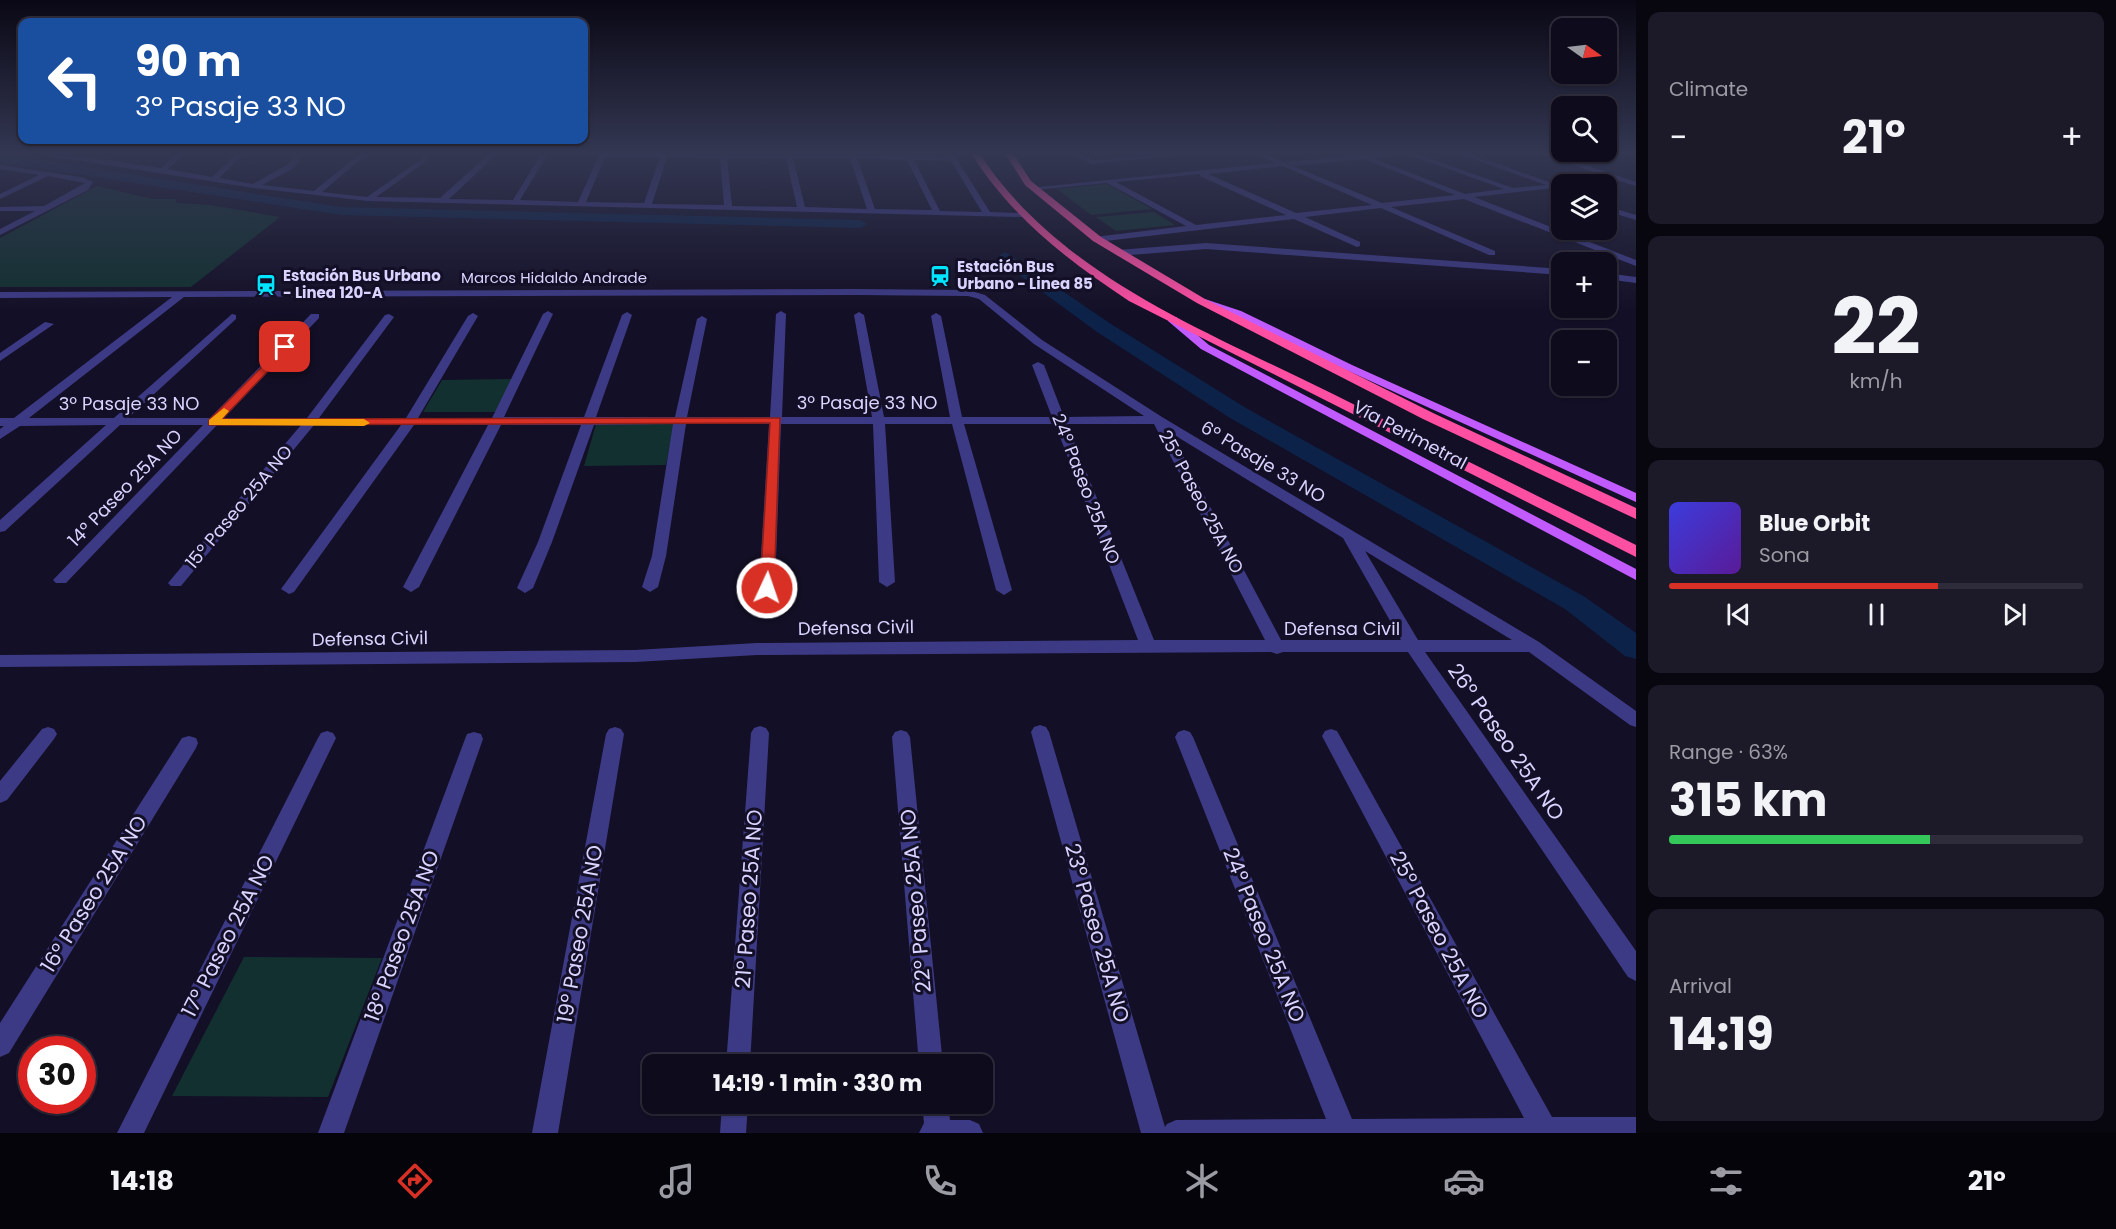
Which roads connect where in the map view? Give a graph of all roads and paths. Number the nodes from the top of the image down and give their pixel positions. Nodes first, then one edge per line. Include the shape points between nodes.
1 (50, 206) edge
2 (643, 206) edge
3 (647, 206) joint
4 (728, 206) edge
5 (801, 206) edge
6 (870, 206) edge
7 (934, 206) edge
8 (982, 206) edge
9 (1014, 206) edge
10 (1056, 206) edge
11 (1154, 206) edge
12 (1274, 206) edge
13 (1382, 206) joint
14 (1490, 206) edge
15 (0, 208) edge
16 (46, 208) junction
17 (728, 209) junction
18 (802, 210) junction
19 (1617, 212) edge
20 (872, 213) junction
21 (938, 214) junction
22 (988, 215) junction
23 (1022, 215) junction
24 (1296, 216) junction
25 (1636, 218) edge
26 (1195, 228) junction
27 (0, 232) edge
28 (1097, 239) junction
29 (1357, 244) dead end
30 (1118, 253) junction
31 (1492, 253) dead end
32 (1636, 263) edge
33 (1551, 271) edge
34 (1617, 277) edge
35 (1636, 280) edge
36 (856, 292) joint
37 (0, 295) edge
38 (181, 295) junction
39 (1201, 301) junction
40 (548, 314) dead end
41 (781, 314) dead end
42 (627, 315) dead end
43 (859, 315) dead end
44 (315, 316) dead end
45 (472, 316) dead end
46 (936, 316) dead end
47 (232, 317) dead end
48 (389, 317) dead end
49 (702, 319) dead end
50 (1172, 320) junction
51 (49, 324) dead end
52 (0, 358) edge
53 (1038, 365) dead end
54 (1059, 419) junction
55 (776, 420) junction
56 (1158, 420) junction
57 (879, 421) junction
58 (957, 421) junction
59 (0, 422) edge
60 (17, 422) junction
61 (118, 422) junction
62 (310, 422) junction
63 (496, 422) junction
64 (680, 422) junction
65 (213, 423) junction
66 (410, 423) junction
67 (587, 423) junction
68 (0, 435) edge
69 (1515, 442) junction
70 (1636, 487) edge
71 (1636, 498) edge
72 (1636, 514) edge
73 (0, 528) edge
74 (1547, 530) junction
75 (1348, 535) junction
76 (1636, 552) edge
77 (1636, 575) edge
78 (61, 580) dead end
79 (887, 582) dead end
80 (176, 583) dead end
81 (1636, 585) edge
82 (411, 587) dead end
83 (650, 587) dead end
84 (525, 588) dead end
85 (767, 588) dead end
86 (289, 589) dead end
87 (1004, 590) dead end
88 (1148, 646) junction
89 (1533, 646) junction
90 (1277, 648) junction
91 (1414, 648) junction
92 (0, 661) edge
93 (1636, 720) edge
94 (1040, 732) dead end
95 (760, 733) dead end
96 (48, 734) dead end
97 (615, 734) dead end
98 (1331, 736) dead end
99 (901, 737) dead end
100 (1184, 737) dead end
101 (327, 738) dead end
102 (474, 739) dead end
103 (189, 743) dead end
104 (0, 795) edge
105 (1636, 970) edge
106 (0, 1045) edge
107 (739, 1054) edge
108 (930, 1054) edge
109 (734, 1114) edge
110 (936, 1114) edge
111 (1636, 1130) edge
112 (1344, 1131) edge
113 (1545, 1131) edge
114 (130, 1133) edge
115 (331, 1133) edge
116 (545, 1133) edge
117 (733, 1133) edge
118 (932, 1133) edge
119 (938, 1133) edge
120 (970, 1133) edge
121 (1154, 1133) edge
122 (1176, 1133) edge

1 - 16 street
2 - 3 street
3 - 17 street
4 - 17 street
5 - 18 street
6 - 20 street
7 - 21 street
8 - 22 street
9 - 23 highway, Vía Perimetral
10 - 28 highway, Vía Perimetral
11 - 26 street
12 - 24 street
13 - 24 street
13 - 31 street
14 - 32 street
15 - 16 street
16 - 27 street
17 - 18 street
18 - 20 street
19 - 25 street
20 - 21 street
21 - 22 street
22 - 23 street
23 - 50 highway, Vía Perimetral via 1079,263
24 - 26 street
24 - 29 street
26 - 28 street
28 - 30 highway, Vía Perimetral
30 - 33 street via 1206,246
30 - 39 highway, Vía Perimetral
34 - 35 street
36 - 38 street, Marcos Hidaldo Andrade
36 - 56 street, 6º Pasaje 33 NO via 975,294 1038,342
37 - 38 street, Marcos Hidaldo Andrade
38 - 60 street
39 - 69 main road, Vía Perimetral via 1238,313
39 - 72 highway, Vía Perimetral via 1428,416
40 - 63 street
41 - 55 street
42 - 67 street
43 - 57 street
44 - 65 street, 14º Paseo 25A NO
45 - 66 street
46 - 58 street
47 - 61 street
48 - 62 street, 15º Paseo 25A NO
49 - 64 street
50 - 74 main road, Vía Perimetral via 1205,347
50 - 76 highway, Vía Perimetral
51 - 52 street
53 - 54 street, 24º Paseo 25A NO
54 - 56 street, 3º Pasaje 33 NO
54 - 58 street, 3º Pasaje 33 NO
54 - 88 street, 24º Paseo 25A NO
55 - 57 street, 3º Pasaje 33 NO
55 - 64 street, 3º Pasaje 33 NO
55 - 85 street
56 - 75 street, 6º Pasaje 33 NO
56 - 90 street, 25º Paseo 25A NO
57 - 58 street, 3º Pasaje 33 NO
57 - 79 street
58 - 87 street
59 - 60 street, 3º Pasaje 33 NO
60 - 61 street, 3º Pasaje 33 NO
60 - 68 street
61 - 65 street, 3º Pasaje 33 NO
61 - 73 street
62 - 65 street, 3º Pasaje 33 NO
62 - 66 street, 3º Pasaje 33 NO
62 - 80 street, 15º Paseo 25A NO
63 - 66 street, 3º Pasaje 33 NO
63 - 67 street, 3º Pasaje 33 NO
63 - 82 street
64 - 67 street, 3º Pasaje 33 NO
64 - 83 street via 659,556
65 - 78 street, 14º Paseo 25A NO
66 - 86 street
67 - 84 street
69 - 70 main road
69 - 71 main road, Vía Perimetral
74 - 77 main road, Vía Perimetral
74 - 81 main road
75 - 89 street, 6º Pasaje 33 NO
75 - 91 street, 26º Paseo 25A NO
88 - 90 street, Defensa Civil
88 - 92 street, Defensa Civil
89 - 91 street, Defensa Civil
89 - 93 street, 6º Pasaje 33 NO
90 - 91 street, Defensa Civil
91 - 105 street, 26º Paseo 25A NO
94 - 121 street, 23º Paseo 25A NO
95 - 107 street, 21º Paseo 25A NO
96 - 104 street
97 - 116 street, 19º Paseo 25A NO
98 - 113 street, 25º Paseo 25A NO
99 - 108 street, 22º Paseo 25A NO
100 - 112 street, 24º Paseo 25A NO
101 - 114 street, 17º Paseo 25A NO
102 - 115 street, 18º Paseo 25A NO
103 - 106 street, 16º Paseo 25A NO
109 - 117 street
110 - 119 street
111 - 113 street
112 - 113 street
112 - 122 street
118 - 119 street
119 - 120 street

